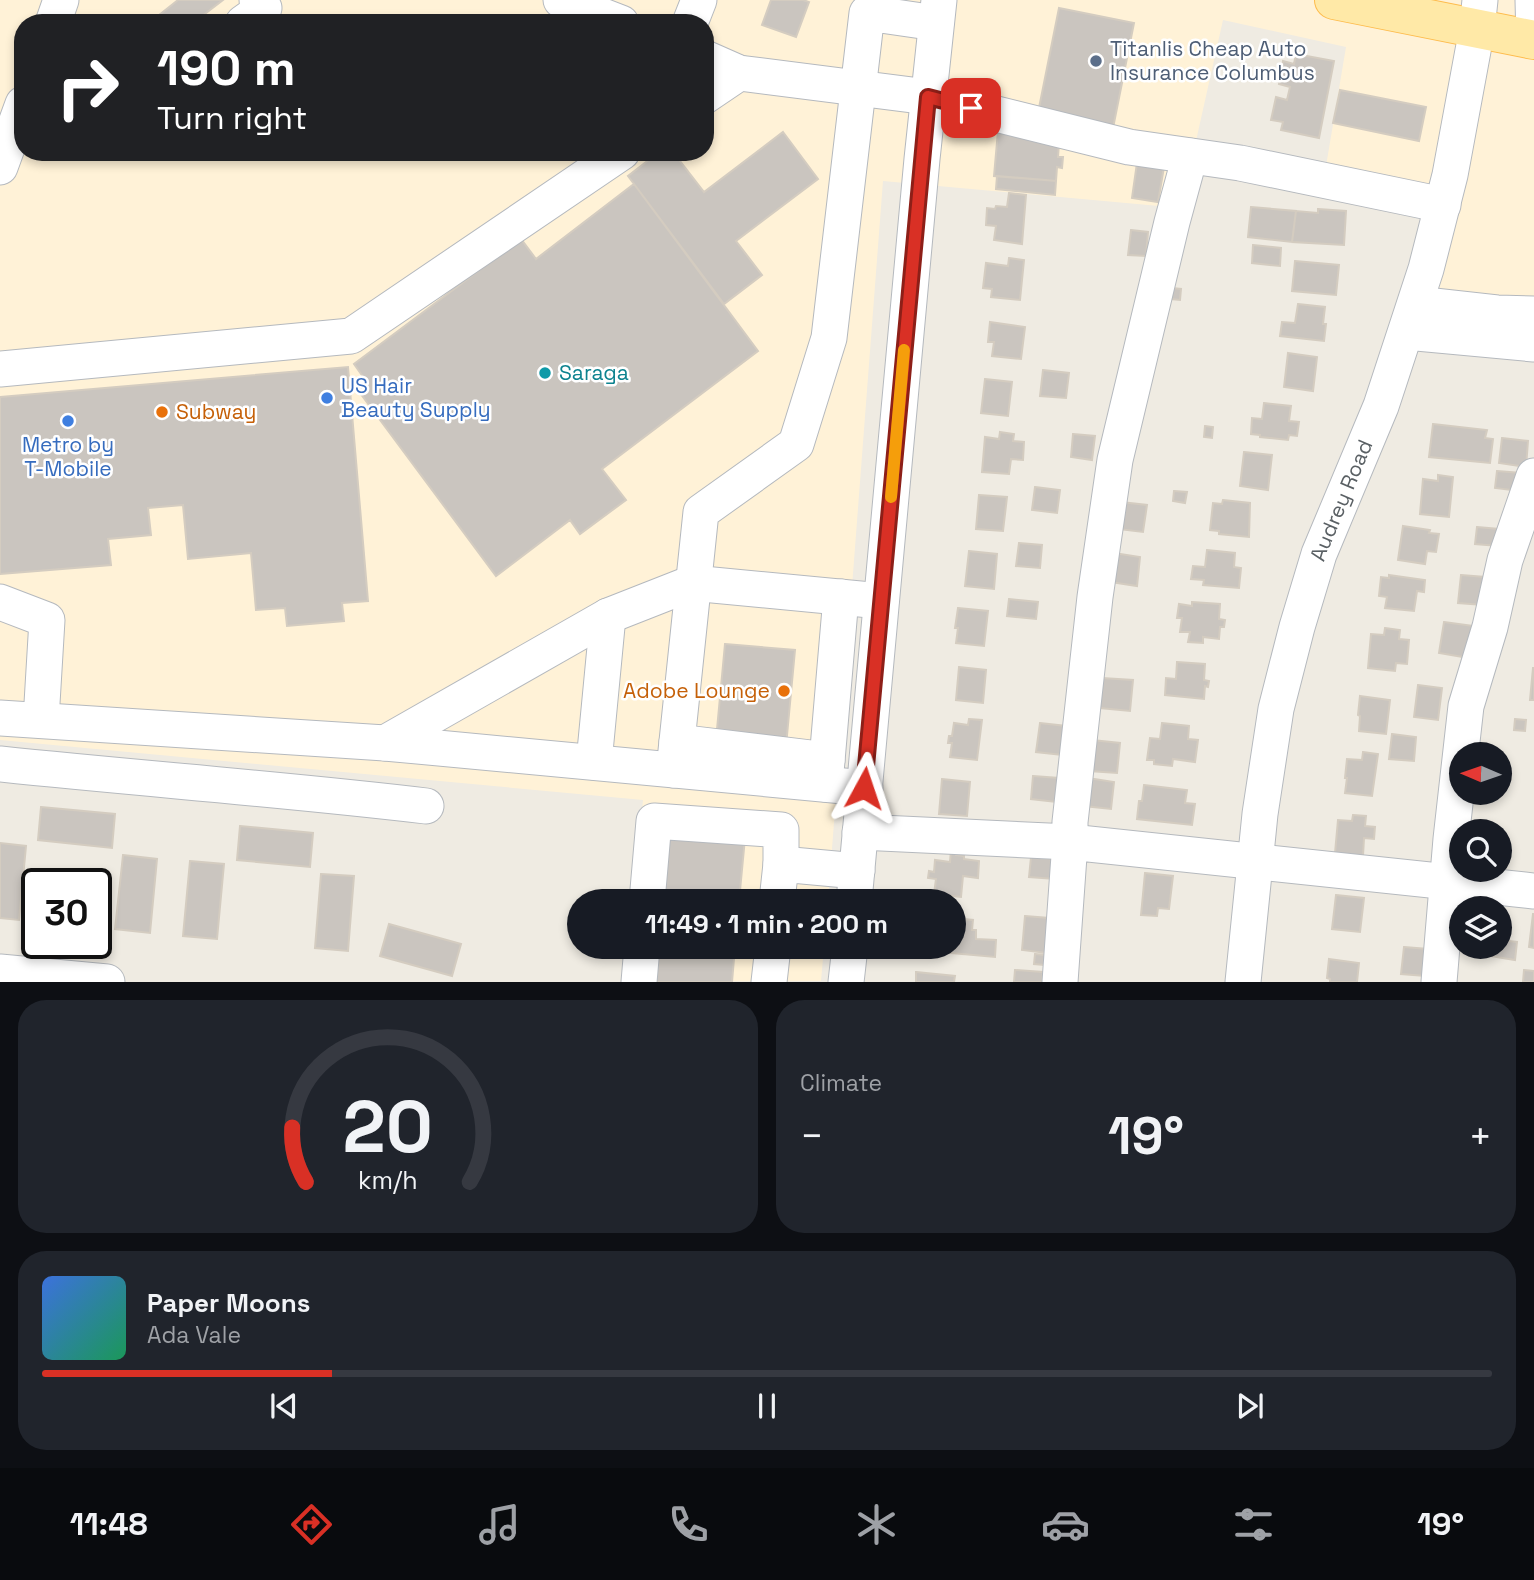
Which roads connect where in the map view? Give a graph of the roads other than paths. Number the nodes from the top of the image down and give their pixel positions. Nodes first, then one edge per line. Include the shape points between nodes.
1 (1334, 0) edge
2 (1534, 0) edge
3 (568, 1) edge
4 (863, 6) edge
5 (937, 12) edge
6 (618, 14) edge
7 (1479, 14) edge
8 (1534, 40) edge
9 (714, 62) edge
10 (739, 73) junction
11 (859, 88) junction
12 (714, 90) edge
13 (928, 97) junction
14 (14, 129) edge
15 (1190, 156) junction
16 (609, 161) edge
17 (0, 167) edge
18 (1443, 205) junction
19 (1534, 314) edge
20 (1411, 318) junction
21 (1534, 344) edge
22 (0, 369) edge
23 (1534, 476) edge
24 (692, 583) junction
25 (841, 597) junction
26 (0, 601) edge
27 (881, 601) junction
28 (608, 616) junction
29 (0, 718) edge
30 (41, 720) junction
31 (385, 743) junction
32 (676, 756) junction
33 (594, 762) junction
34 (0, 764) edge
35 (827, 772) junction
36 (864, 788) junction
37 (426, 806) dead end
38 (860, 832) junction
39 (1070, 842) junction
40 (1255, 862) junction
41 (781, 864) junction
42 (1448, 881) junction
43 (855, 886) edge
44 (648, 889) edge
45 (778, 889) edge
46 (1534, 891) edge
47 (641, 959) edge
48 (772, 959) edge
49 (849, 959) edge
50 (0, 972) edge
51 (107, 982) edge
52 (639, 982) edge
53 (769, 982) edge
54 (846, 982) edge
55 (1060, 982) edge
56 (1243, 982) edge
57 (1439, 982) edge

1 - 7 main road
2 - 8 street
3 - 6 street
4 - 5 street
4 - 11 street
5 - 13 street
7 - 8 main road
7 - 18 street, Audrey Road
9 - 10 street
10 - 11 street
10 - 12 street
11 - 13 street
11 - 24 street via 829,338 796,444 701,512
13 - 15 street via 1129,147
13 - 27 street
14 - 17 street
15 - 18 street
15 - 39 street via 1115,460 1095,597
16 - 22 street via 351,336
18 - 20 street, Audrey Road
19 - 20 street
20 - 21 street
20 - 40 street, Audrey Road via 1381,406 1319,554 1297,627 1276,709
23 - 42 street via 1505,560 1466,706
24 - 25 street
24 - 28 street
24 - 32 street
25 - 27 street
25 - 35 street
26 - 30 street via 47,620
27 - 36 street
28 - 31 street
28 - 33 street
29 - 30 street
30 - 31 street
31 - 33 street
32 - 33 street
32 - 35 street
34 - 37 street
35 - 36 street
36 - 38 street
38 - 39 street
38 - 43 street
39 - 40 street
39 - 55 street
40 - 42 street
40 - 56 street, Audrey Road
41 - 43 street
41 - 44 street via 781,830 654,821
41 - 45 street
42 - 46 street
42 - 57 street
47 - 52 street
48 - 53 street
49 - 54 street
50 - 51 street

